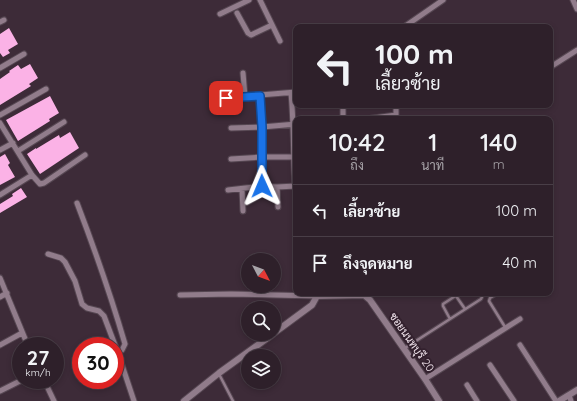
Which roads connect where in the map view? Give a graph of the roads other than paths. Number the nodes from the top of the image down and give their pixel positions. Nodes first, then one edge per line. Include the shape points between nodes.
1 (248, 0) edge
2 (260, 0) edge
3 (443, 0) edge
4 (573, 0) edge
5 (577, 9) edge
6 (237, 13) dead end
7 (220, 14) dead end
8 (408, 24) edge
9 (272, 25) junction
10 (280, 41) dead end
11 (577, 50) edge
12 (24, 54) dead end
13 (553, 65) edge
14 (0, 68) edge
15 (243, 73) dead end
16 (46, 89) dead end
17 (293, 92) edge
18 (260, 96) junction
19 (245, 97) junction
20 (226, 98) dead end
21 (396, 108) edge
22 (0, 115) edge
23 (388, 116) edge
24 (64, 122) dead end
25 (0, 123) edge
26 (293, 124) edge
27 (262, 127) junction
28 (231, 128) dead end
29 (13, 143) junction
30 (0, 150) edge
31 (18, 151) junction
32 (85, 155) dead end
33 (262, 157) junction
34 (293, 157) edge
35 (231, 158) dead end
36 (32, 175) junction
37 (262, 186) junction
38 (293, 186) edge
39 (277, 187) junction
40 (242, 189) junction
41 (228, 190) dead end
42 (0, 195) edge
43 (77, 203) dead end
44 (278, 207) dead end
45 (243, 211) dead end
46 (48, 254) dead end
47 (0, 278) edge
48 (7, 294) junction
49 (180, 295) dead end
50 (293, 295) edge
51 (317, 296) edge
52 (366, 296) edge
53 (456, 296) joint
54 (482, 296) edge
55 (493, 296) edge
56 (0, 297) edge
57 (465, 309) junction
58 (450, 319) junction
59 (520, 319) dead end
60 (506, 328) junction
61 (281, 329) edge
62 (22, 332) junction
63 (24, 337) edge
64 (112, 337) edge
65 (122, 337) edge
66 (264, 341) edge
67 (0, 345) edge
68 (520, 345) dead end
69 (404, 348) junction
70 (490, 365) dead end
71 (124, 371) edge
72 (219, 373) junction
73 (425, 379) junction
74 (12, 385) edge
75 (467, 385) dead end
76 (48, 389) edge
77 (577, 390) edge
78 (0, 391) edge
79 (570, 398) edge
80 (54, 401) edge
81 (134, 401) edge
82 (184, 401) edge
83 (233, 401) edge
84 (439, 401) edge
85 (477, 401) edge
86 (514, 401) edge
87 (556, 401) edge
88 (559, 401) edge

1 - 7 street
2 - 9 street
3 - 8 street
4 - 5 street
6 - 9 street via 251,35
9 - 10 street
11 - 13 street
12 - 14 street
15 - 19 street
16 - 22 street
17 - 18 street
18 - 19 street
18 - 27 street
19 - 20 street
21 - 23 street via 396,115
24 - 31 street
25 - 29 street
26 - 27 street
27 - 28 street
27 - 33 street
29 - 30 street
29 - 31 street
31 - 36 street
32 - 36 street via 42,184
33 - 34 street
33 - 35 street
33 - 37 street
36 - 42 street
37 - 39 street
37 - 40 street
38 - 39 street
39 - 44 street
40 - 41 street
40 - 45 street
43 - 65 street via 102,269
46 - 64 street via 65,262 75,281 82,304 104,316
47 - 48 street
48 - 56 street
48 - 62 street
49 - 50 street
51 - 61 street via 312,305
52 - 69 street, ซอยนนทบุรี 20
53 - 57 lane
53 - 58 lane via 443,306
54 - 57 lane via 481,299
55 - 60 lane via 489,301
57 - 58 lane
58 - 69 lane
59 - 60 street
60 - 73 street
62 - 63 street
62 - 67 street
66 - 72 street
68 - 87 street
69 - 73 street, ซอยนนทบุรี 20
70 - 86 street
71 - 81 street
72 - 82 street
72 - 83 lane
73 - 84 street, ซอยนนทบุรี 20
74 - 78 street
75 - 85 street
76 - 80 street
77 - 79 street
79 - 88 street

